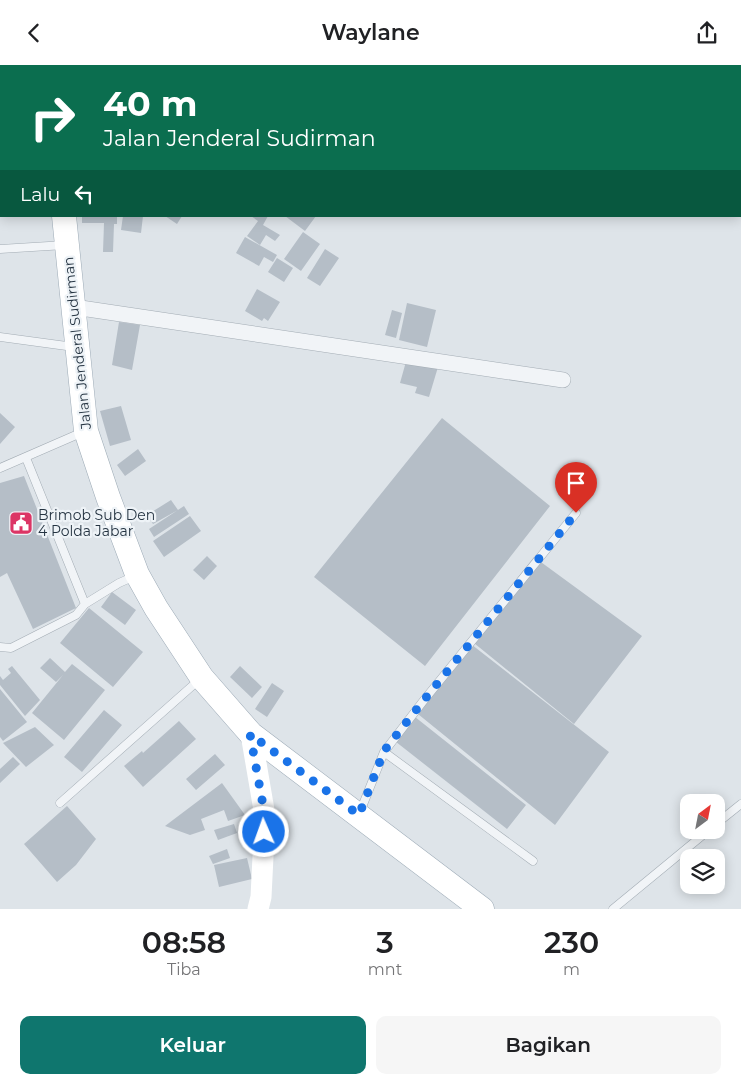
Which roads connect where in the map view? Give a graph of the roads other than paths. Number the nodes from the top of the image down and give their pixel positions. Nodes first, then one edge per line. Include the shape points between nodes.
1 (64, 217) edge
2 (66, 245) junction
3 (0, 249) edge
4 (74, 307) junction
5 (0, 337) edge
6 (76, 347) junction
7 (563, 380) dead end
8 (86, 431) junction
9 (26, 458) junction
10 (0, 468) edge
11 (576, 513) dead end
12 (138, 574) junction
13 (85, 605) junction
14 (0, 647) edge
15 (202, 678) junction
16 (250, 734) junction
17 (384, 751) junction
18 (60, 803) dead end
19 (741, 804) edge
20 (359, 815) junction
21 (725, 817) edge
22 (698, 839) edge
23 (533, 861) dead end
24 (258, 909) edge
25 (482, 909) edge
26 (614, 909) edge

1 - 2 main road, Jalan Jenderal Sudirman
2 - 3 lane
2 - 4 main road, Jalan Jenderal Sudirman
4 - 6 main road, Jalan Jenderal Sudirman
4 - 7 street
5 - 6 lane
6 - 8 main road, Jalan Jenderal Sudirman
8 - 9 lane
8 - 12 main road, Jalan Jenderal Sudirman
9 - 10 lane
9 - 13 lane
11 - 17 lane
12 - 13 lane
12 - 15 main road, Jalan Jenderal Sudirman
13 - 14 lane via 76,615 11,648
15 - 16 main road, Jalan Jenderal Sudirman
15 - 18 lane
16 - 20 main road, Jalan Jenderal Sudirman
16 - 24 street via 265,816
17 - 20 lane
17 - 23 lane
19 - 21 lane
20 - 25 main road, Jalan Jenderal Sudirman
22 - 26 lane

